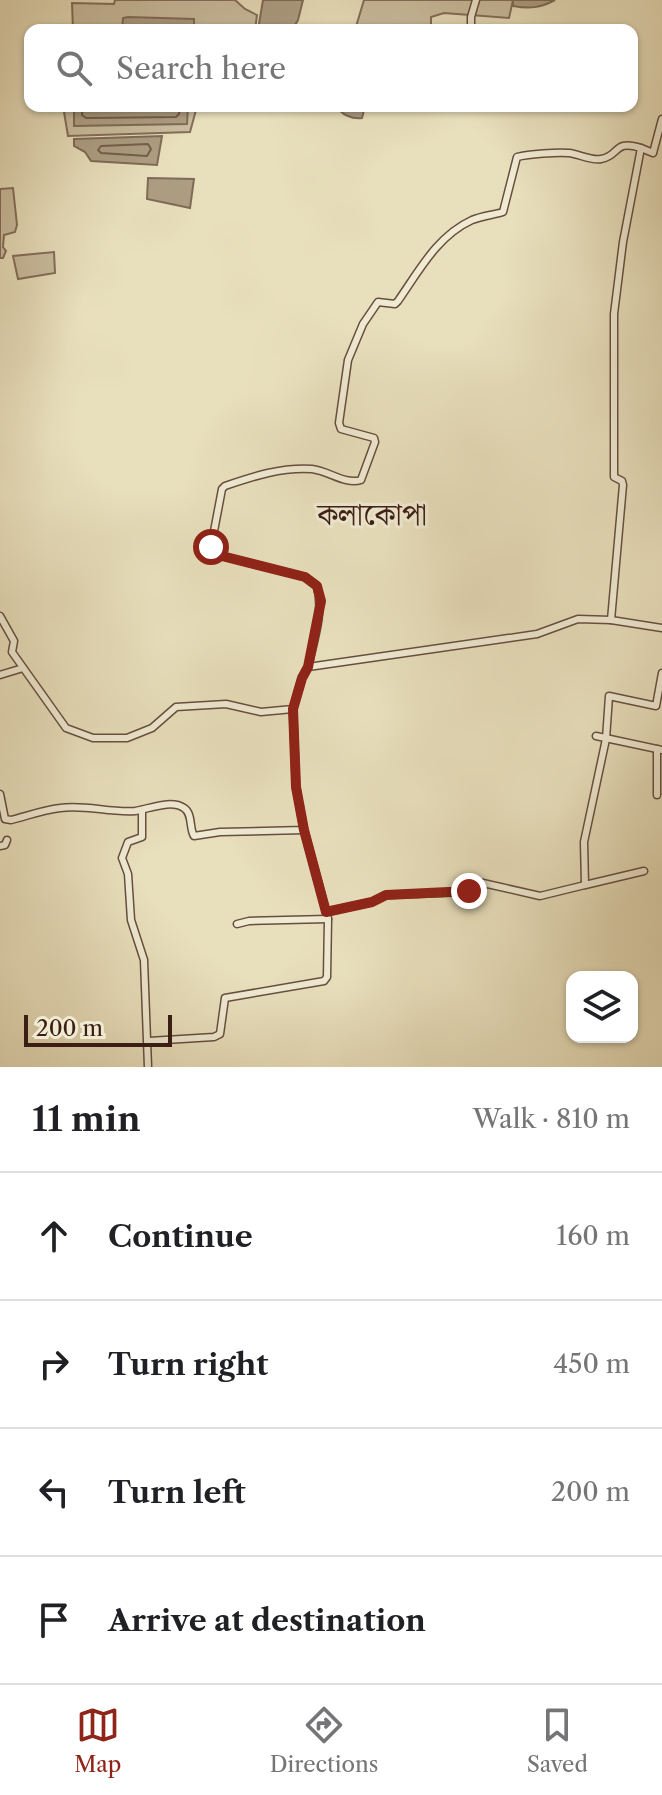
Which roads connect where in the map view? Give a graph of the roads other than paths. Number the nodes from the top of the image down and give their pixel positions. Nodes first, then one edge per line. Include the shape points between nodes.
1 (476, 0) edge
2 (471, 24) edge
3 (662, 119) edge
4 (641, 148) junction
5 (653, 153) junction
6 (662, 157) edge
7 (0, 616) edge
8 (611, 620) junction
9 (662, 628) edge
10 (308, 667) junction
11 (23, 668) junction
12 (662, 673) edge
13 (0, 675) edge
14 (293, 709) junction
15 (596, 736) dead end
16 (606, 739) junction
17 (660, 750) edge
18 (0, 794) edge
19 (657, 795) dead end
20 (142, 810) junction
21 (304, 830) junction
22 (7, 840) dead end
23 (0, 846) edge
24 (644, 871) dead end
25 (585, 885) junction
26 (327, 916) junction
27 (237, 924) dead end
28 (149, 1041) junction
29 (148, 1067) edge

1 - 2 street
3 - 5 street
4 - 5 street
4 - 8 street via 614,314 614,477 622,481 623,490
4 - 10 street via 621,145 598,160 565,152 517,157 503,212 455,229 395,304 378,302 348,360 339,423 345,432 374,438 361,480 314,469 279,471 222,489 214,554 305,577 317,586 321,601
5 - 6 street
7 - 11 street
8 - 9 street
8 - 10 street via 578,619 537,634
10 - 14 street
11 - 13 street
11 - 14 street via 66,728 93,738 127,738 152,728 176,707
12 - 16 street via 656,706 609,696
14 - 21 street via 296,787
15 - 16 street
16 - 17 street
16 - 25 street via 584,842
17 - 19 street
18 - 20 street via 3,815 11,820 62,807
20 - 21 street via 162,805 186,808 194,836
20 - 28 street via 142,837 128,842 122,858 131,920 144,960
21 - 26 street
22 - 23 street
24 - 25 street
25 - 26 street via 540,896 474,881 467,892 386,895
26 - 27 street
26 - 28 street via 324,981 225,998 222,1028 214,1037
28 - 29 street

